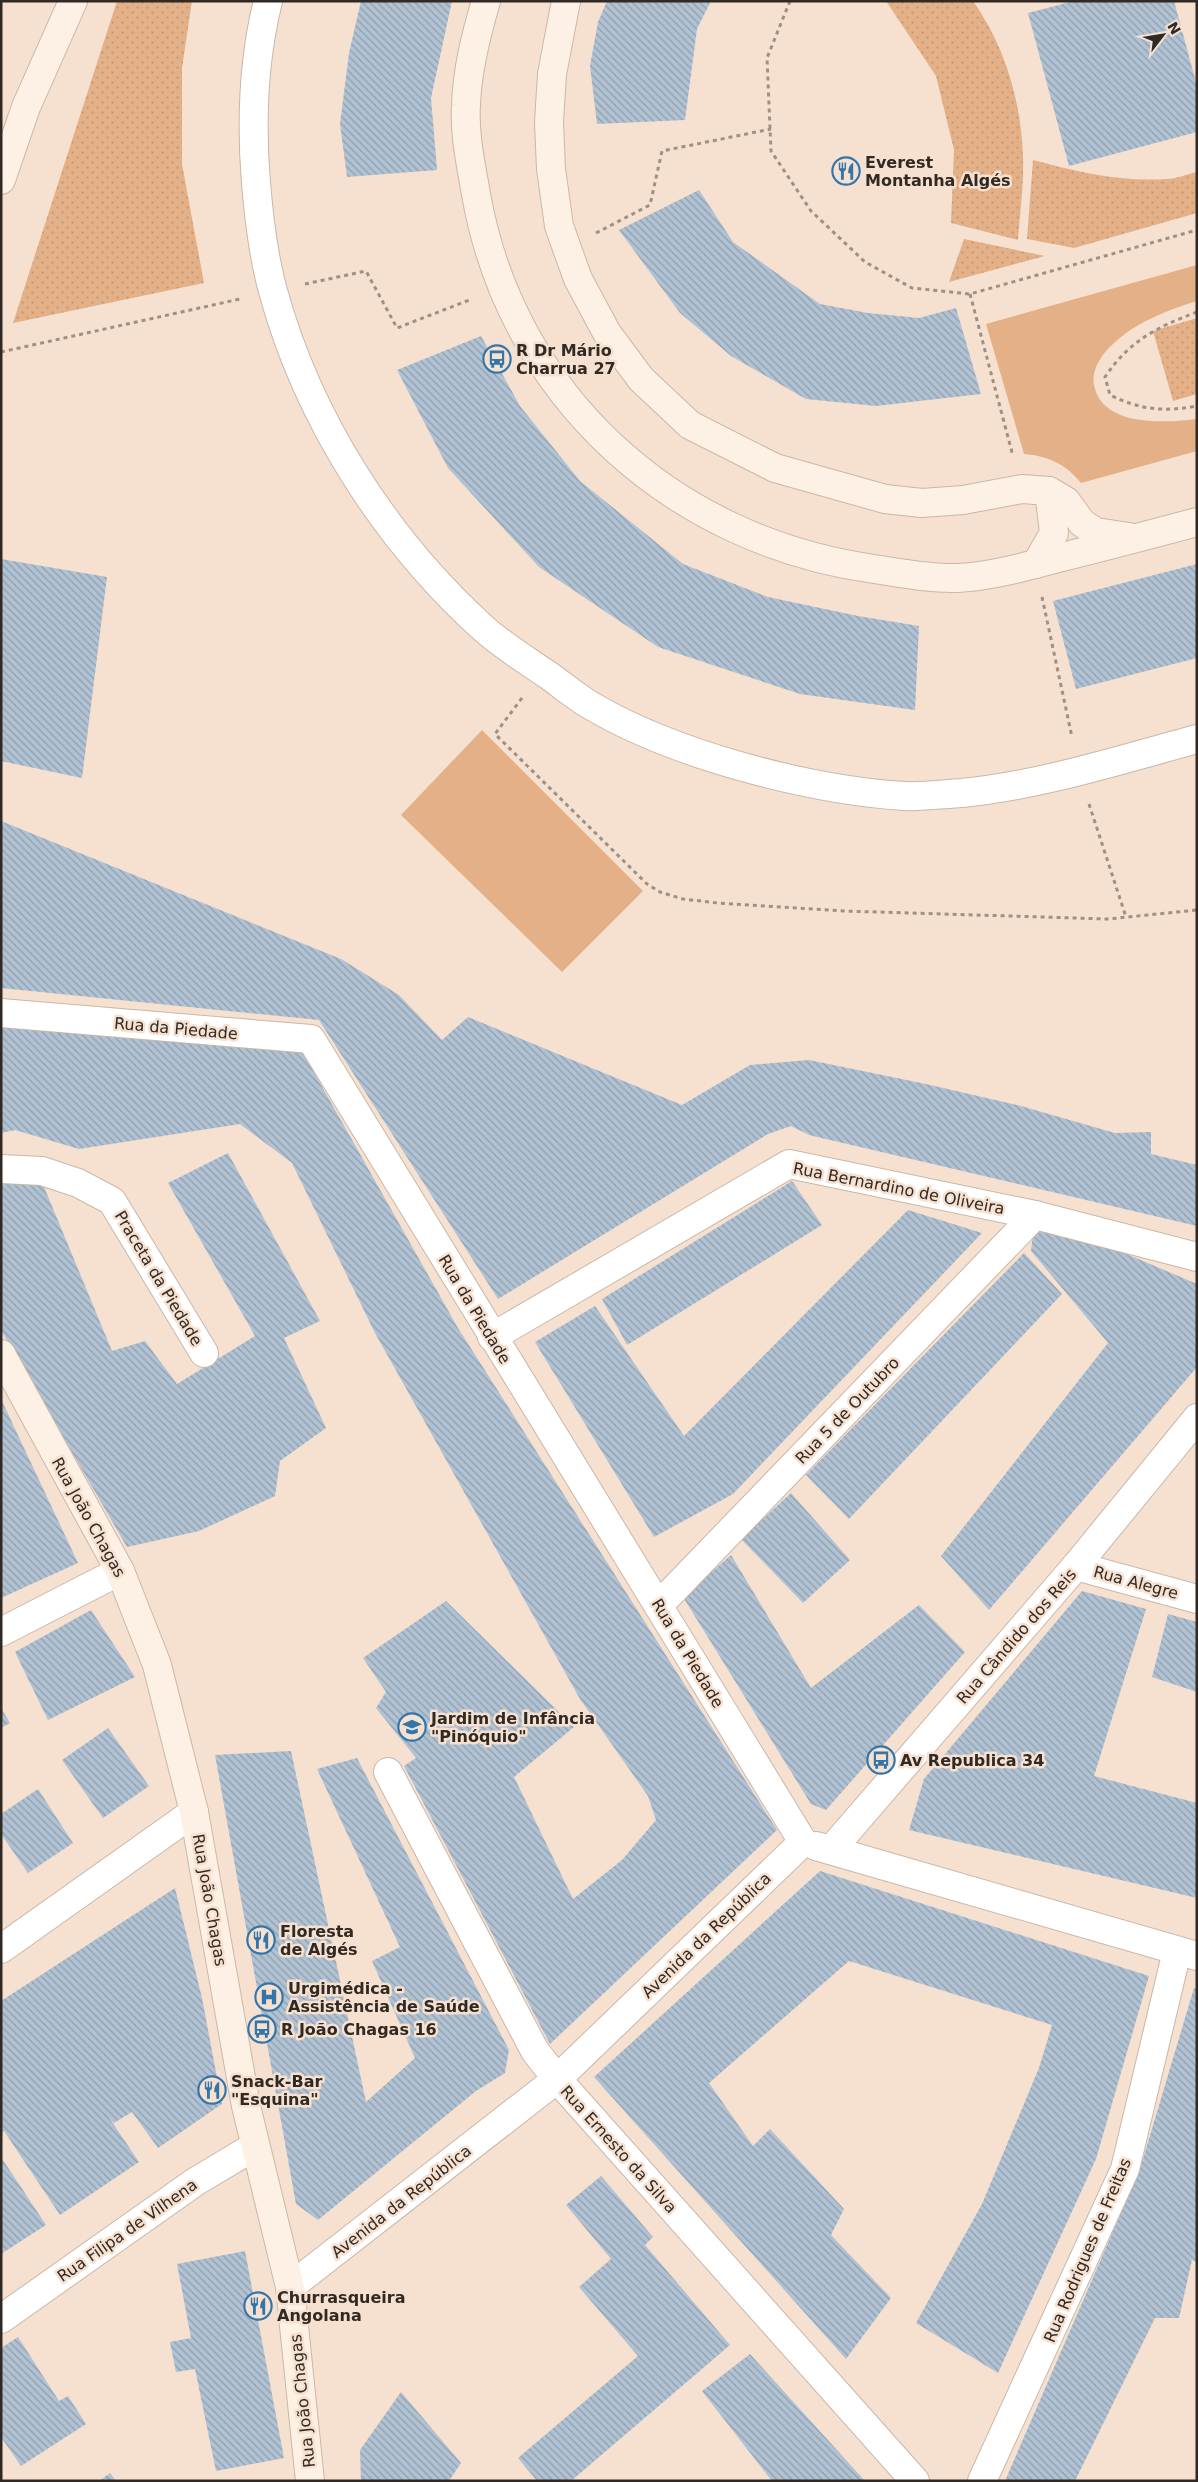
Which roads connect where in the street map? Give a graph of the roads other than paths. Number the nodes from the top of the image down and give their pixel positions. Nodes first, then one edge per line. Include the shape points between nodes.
1 (73, 1) edge
2 (268, 1) edge
3 (486, 1) edge
4 (566, 1) edge
5 (1, 180) edge
6 (1049, 491) junction
7 (1197, 522) edge
8 (1138, 538) junction
9 (1036, 564) junction
10 (1197, 739) edge
11 (1, 1013) edge
12 (1, 1169) edge
13 (1035, 1215) junction
14 (1197, 1256) edge
15 (492, 1337) junction
16 (204, 1352) dead end
17 (1, 1354) edge
18 (1197, 1418) edge
19 (1076, 1566) junction
20 (120, 1570) junction
21 (1197, 1598) edge
22 (658, 1605) junction
23 (1, 1632) edge
24 (388, 1772) dead end
25 (194, 1812) junction
26 (803, 1842) junction
27 (831, 1850) junction
28 (1, 1949) edge
29 (1187, 1953) edge
30 (557, 2079) junction
31 (255, 2146) junction
32 (290, 2287) junction
33 (1, 2319) edge
34 (310, 2481) edge
35 (915, 2481) edge
36 (982, 2481) edge

1 - 5 street via 26,107
2 - 10 street via 253,99 254,164 261,236 273,292 298,362 342,456 413,554 446,592 486,630 589,705 629,725 698,752 804,781 871,793 908,796 992,790 1040,781
3 - 9 street via 474,42 466,106 470,161 488,251 501,288 538,357 574,408 616,451 671,493 734,529 789,551 850,566 956,578
4 - 6 street via 552,74 549,122 551,169 559,226 578,279 607,333 641,380 690,425 737,451 775,468 885,499 922,503 963,500 1022,489
6 - 8 street via 1066,501 1082,523 1096,532
6 - 9 street via 1054,533
7 - 8 street
8 - 9 street
11 - 15 street, Rua da Piedade via 310,1039
12 - 16 street, Praceta da Piedade via 42,1171 78,1183 112,1201
13 - 14 street, Rua Bernardino de Oliveira
13 - 15 street, Rua Bernardino de Oliveira via 789,1164
13 - 22 street, Rua 5 de Outubro
15 - 22 street, Rua da Piedade
17 - 20 street, Rua João Chagas
18 - 19 street, Rua Cândido dos Reis
19 - 21 street, Rua Alegre
19 - 27 street, Rua Cândido dos Reis
20 - 23 street
20 - 25 street, Rua João Chagas via 157,1665
22 - 26 street, Rua da Piedade
24 - 30 street, Rua Ernesto da Silva via 535,2052
25 - 28 street
25 - 31 street, Rua João Chagas
26 - 27 street
26 - 30 street, Avenida da República
27 - 29 street
29 - 36 street, Rua Rodrigues de Freitas via 1125,2169
30 - 32 street, Avenida da República
30 - 35 street, Rua Ernesto da Silva
31 - 32 street, Rua João Chagas
31 - 33 street, Rua Filipa de Vilhena via 195,2182
32 - 34 street, Rua João Chagas

